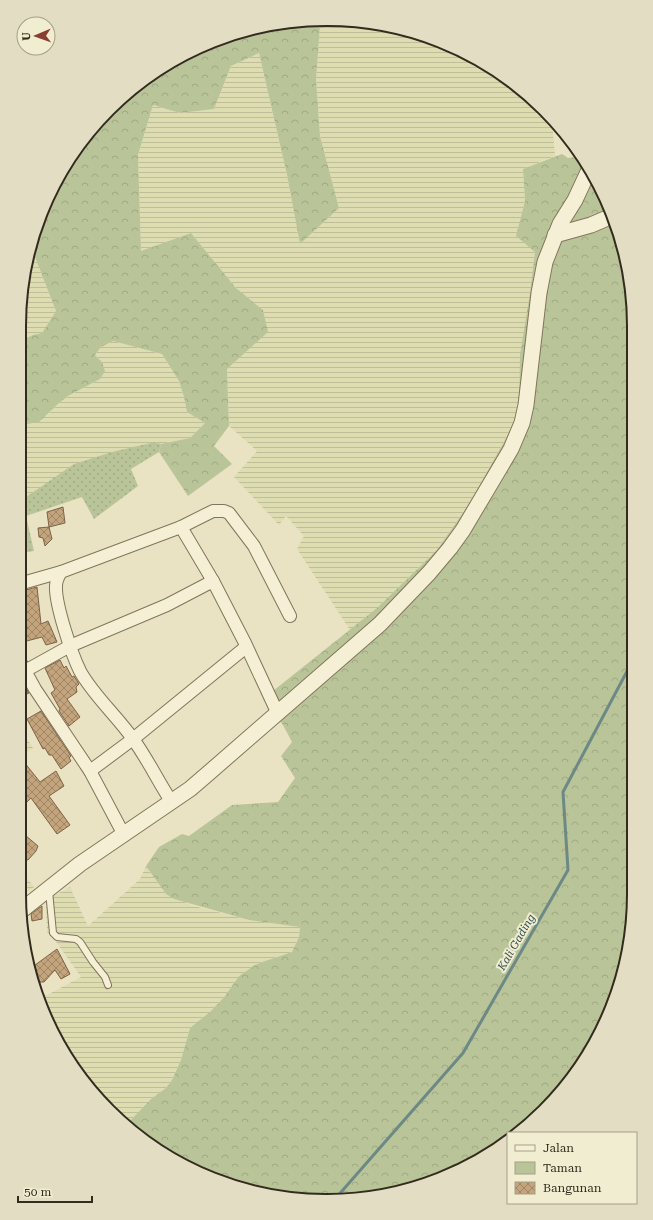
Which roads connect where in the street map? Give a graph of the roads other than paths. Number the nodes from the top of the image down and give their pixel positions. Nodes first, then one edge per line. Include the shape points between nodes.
1 (587, 175) edge
2 (606, 218) edge
3 (555, 235) junction
4 (181, 527) junction
5 (61, 572) junction
6 (213, 581) junction
7 (26, 582) edge
8 (290, 616) dead end
9 (70, 646) junction
10 (246, 647) junction
11 (26, 663) edge
12 (26, 672) edge
13 (278, 714) junction
14 (133, 739) junction
15 (90, 771) junction
16 (171, 802) junction
17 (124, 835) junction
18 (49, 888) junction
19 (27, 906) edge
20 (108, 985) dead end

1 - 3 street
2 - 3 street
3 - 13 street via 542,275 522,423 493,481 464,530 429,573 371,633
4 - 5 street
4 - 6 street
4 - 8 street via 214,511 229,513 254,546
5 - 7 street
5 - 9 street via 57,578 56,594
6 - 9 street via 167,605
6 - 10 street
9 - 11 street
9 - 14 street via 89,685
10 - 13 street
10 - 14 street
12 - 15 street
13 - 16 street via 190,789
14 - 15 street
14 - 16 street
15 - 17 street
16 - 17 street
17 - 18 street
18 - 19 street
18 - 20 lane via 53,933 57,937 76,939 80,942

